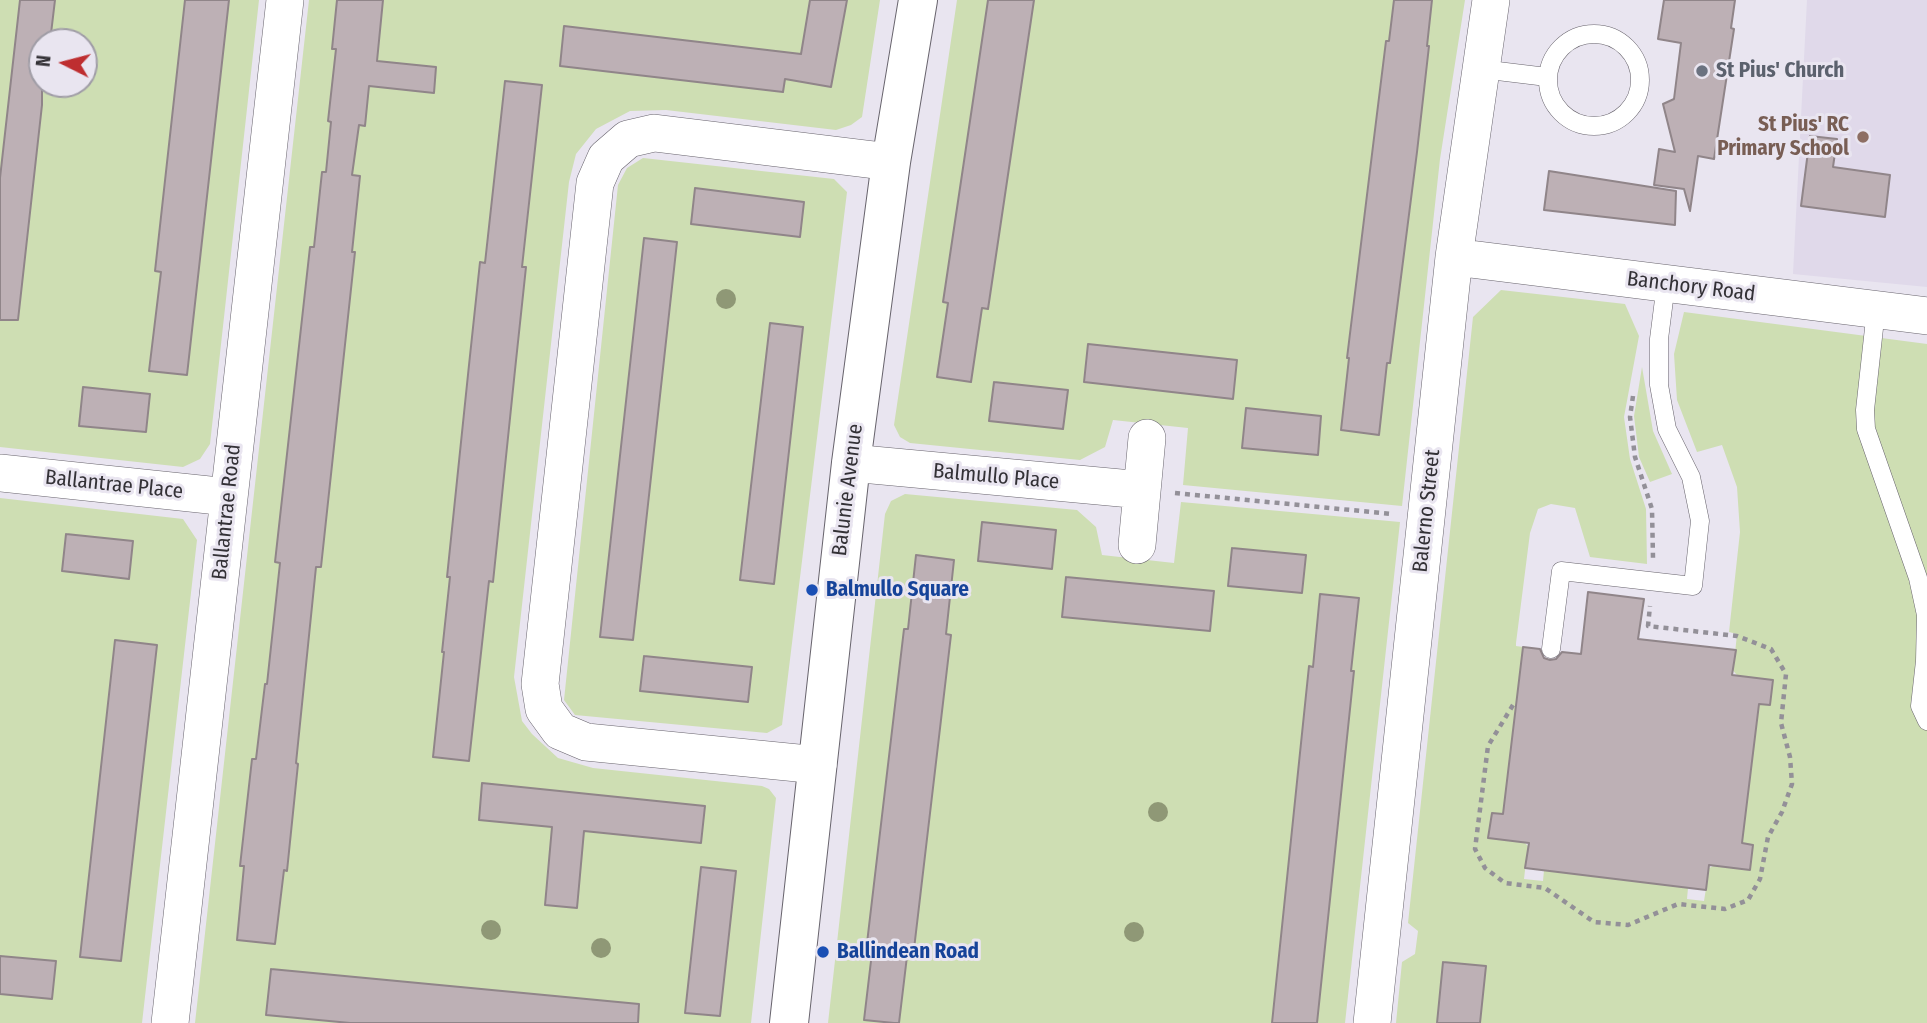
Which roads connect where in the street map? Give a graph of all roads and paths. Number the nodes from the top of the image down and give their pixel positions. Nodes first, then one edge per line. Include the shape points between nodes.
1 (285, 0) edge
2 (918, 0) edge
3 (1490, 0) edge
4 (1481, 69) junction
5 (1547, 77) junction
6 (891, 162) junction
7 (1454, 257) junction
8 (1666, 284) junction
9 (1876, 310) junction
10 (1927, 316) edge
11 (1634, 391) dead end
12 (1147, 438) dead end
13 (850, 463) junction
14 (0, 473) edge
15 (1142, 491) junction
16 (228, 497) junction
17 (1427, 517) junction
18 (1137, 545) dead end
19 (1653, 582) junction
20 (1552, 649) dead end
21 (1513, 705) dead end
22 (1927, 720) edge
23 (818, 765) junction
24 (170, 1023) edge
25 (789, 1023) edge
26 (1371, 1023) edge

1 - 16 street, Ballantrae Road
2 - 6 street, Balunie Avenue
3 - 4 street, Balerno Street
4 - 5 lane
4 - 7 street, Balerno Street
5 - 5 lane via 1556,107 1567,118 1596,127 1625,114 1640,88 1635,58 1614,38 1599,34 1570,40 1559,49
6 - 13 street, Balunie Avenue
6 - 23 street via 654,133 628,139 606,158 595,183 540,684 544,709 560,731 586,742
7 - 8 street, Banchory Road
7 - 17 street, Balerno Street
8 - 9 street, Banchory Road
8 - 19 lane via 1659,340 1660,386 1667,429 1691,477 1700,521 1693,586
9 - 10 street, Banchory Road
9 - 22 lane via 1866,429 1926,615 1920,706
11 - 19 path via 1630,417 1635,457 1652,509
12 - 15 street
13 - 15 street, Balmullo Place
13 - 23 street, Balunie Avenue
14 - 16 street, Ballantrae Place
15 - 17 path
15 - 18 street
16 - 24 street, Ballantrae Road
17 - 26 street, Balerno Street
19 - 20 lane via 1561,571
19 - 21 path via 1648,626 1737,636 1771,649 1786,674 1781,723 1791,784 1768,837 1760,879 1748,900 1725,909 1678,904 1628,925 1594,922 1545,888 1505,883 1485,868 1475,849 1488,746
23 - 25 street, Balunie Avenue

